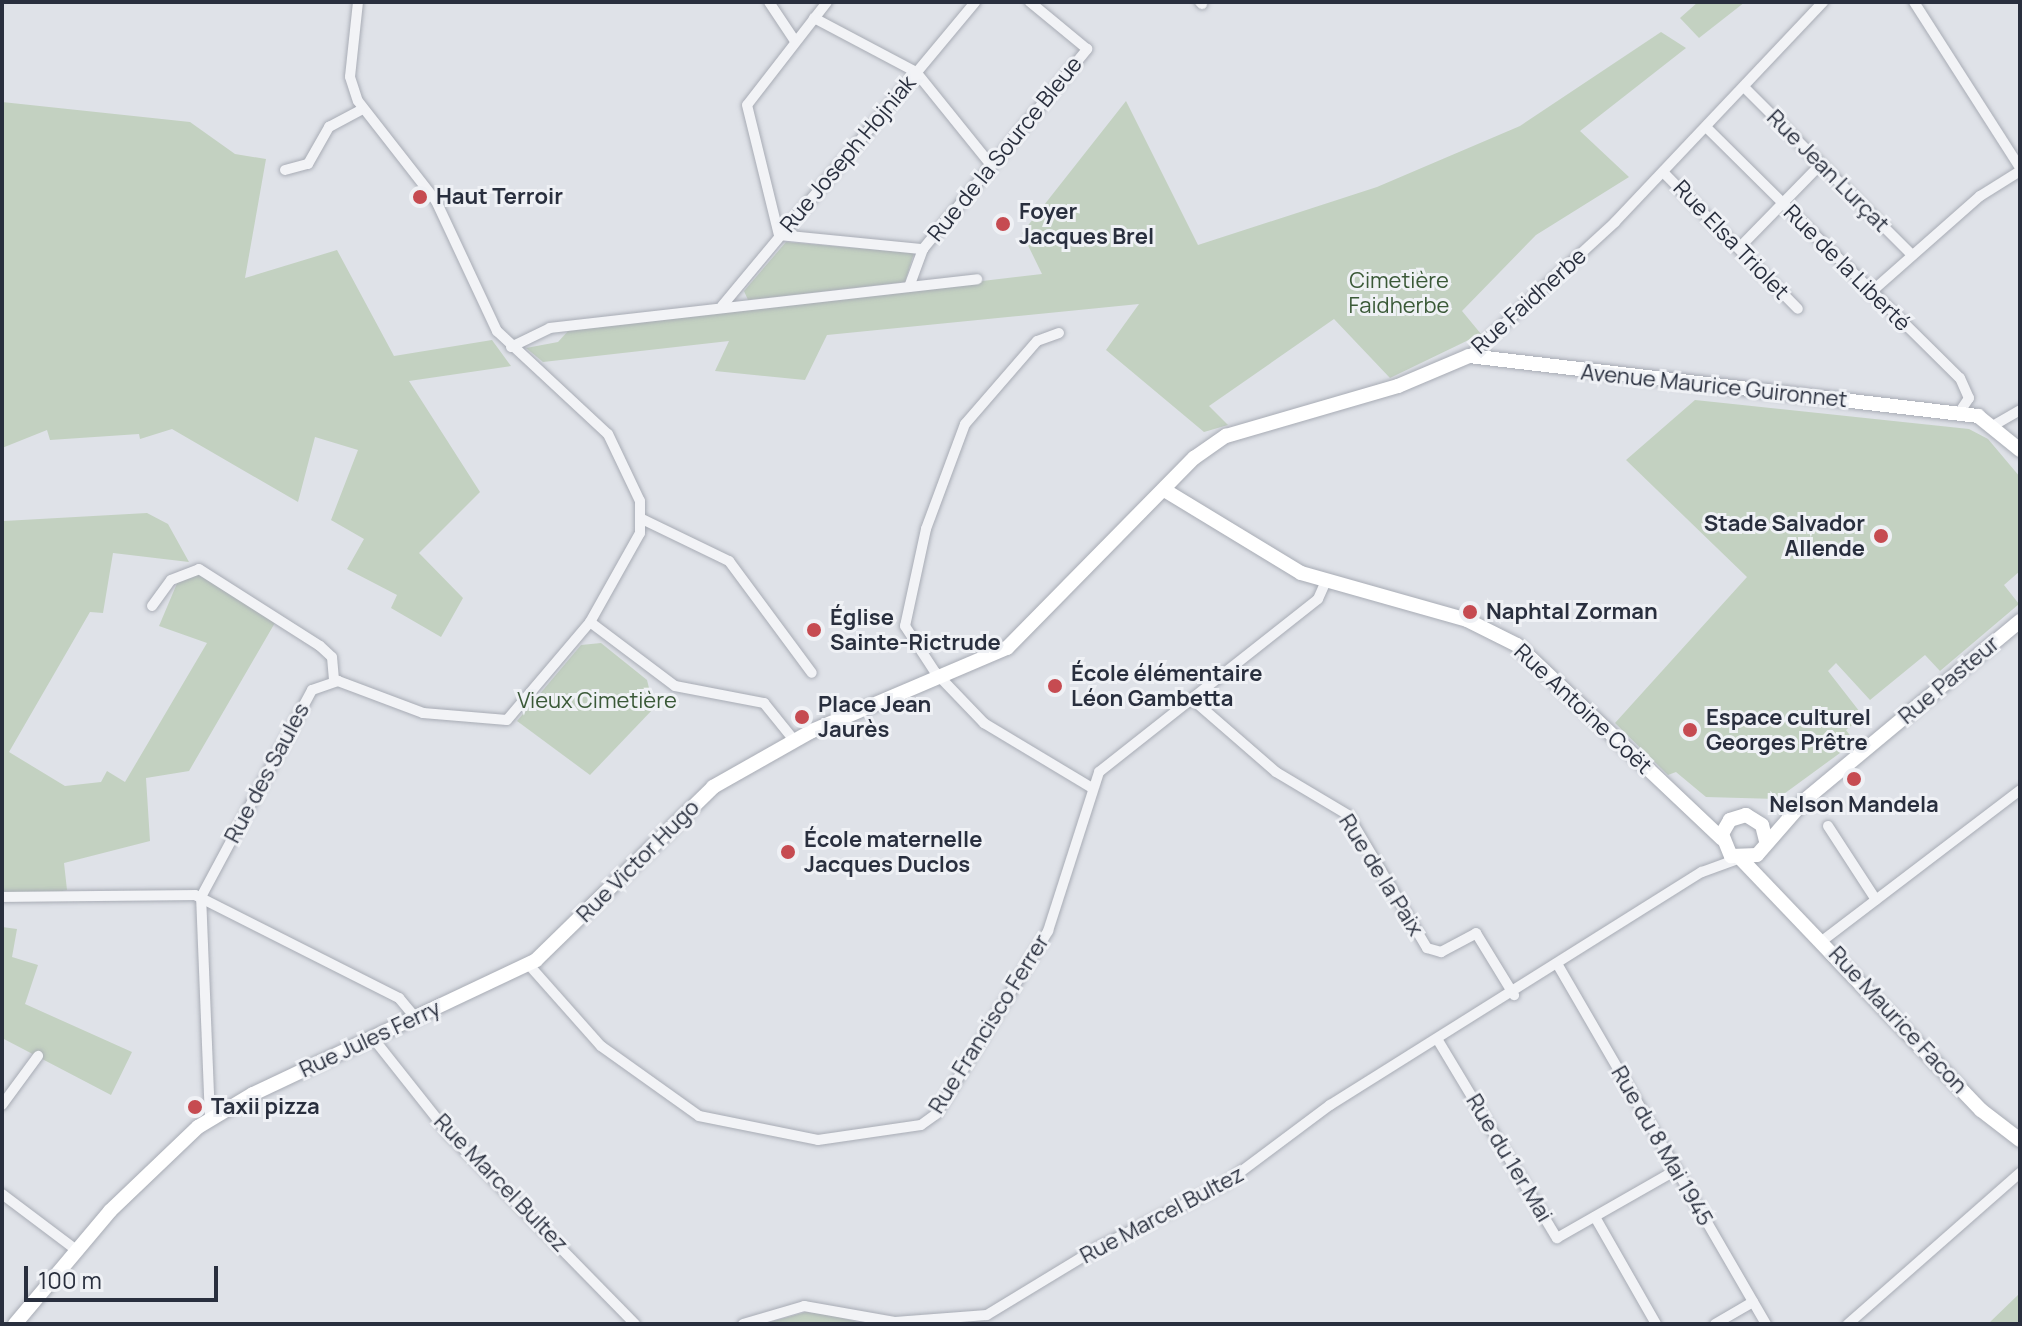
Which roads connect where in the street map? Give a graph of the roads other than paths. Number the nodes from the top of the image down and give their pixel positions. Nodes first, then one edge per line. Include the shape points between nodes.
1 (358, 2) edge
2 (769, 2) edge
3 (827, 2) edge
4 (975, 2) edge
5 (1030, 2) edge
6 (1823, 2) edge
7 (1914, 2) edge
8 (814, 18) junction
9 (795, 41) junction
10 (916, 72) junction
11 (1744, 87) junction
12 (363, 109) junction
13 (1706, 127) junction
14 (1821, 164) junction
15 (991, 165) junction
16 (2020, 169) edge
17 (285, 170) dead end
18 (1663, 172) junction
19 (1782, 203) junction
20 (779, 235) junction
21 (1739, 248) junction
22 (923, 249) junction
23 (1912, 255) junction
24 (977, 279) dead end
25 (909, 287) junction
26 (1870, 293) junction
27 (722, 306) junction
28 (1798, 309) dead end
29 (1059, 333) dead end
30 (511, 347) junction
31 (1469, 356) junction
32 (2020, 410) edge
33 (1959, 413) junction
34 (1996, 424) junction
35 (2020, 450) edge
36 (1166, 491) junction
37 (642, 519) junction
38 (1326, 581) junction
39 (152, 606) dead end
40 (2020, 621) edge
41 (590, 622) junction
42 (812, 673) dead end
43 (940, 678) junction
44 (334, 680) junction
45 (1192, 699) junction
46 (794, 740) junction
47 (1092, 788) junction
48 (2020, 790) edge
49 (1805, 800) junction
50 (1754, 818) junction
51 (1828, 826) dead end
52 (1722, 842) junction
53 (1765, 844) junction
54 (1740, 859) junction
55 (1702, 872) junction
56 (2, 897) edge
57 (201, 897) junction
58 (1778, 897) junction
59 (1876, 900) junction
60 (1822, 941) junction
61 (529, 965) junction
62 (1559, 967) junction
63 (1514, 995) junction
64 (416, 1018) junction
65 (373, 1038) junction
66 (1439, 1042) junction
67 (38, 1056) dead end
68 (2, 1105) edge
69 (210, 1119) junction
70 (2020, 1140) edge
71 (1676, 1170) junction
72 (2020, 1173) edge
73 (2, 1194) edge
74 (1595, 1217) junction
75 (75, 1249) junction
76 (1753, 1302) junction
77 (15, 1324) edge
78 (635, 1324) edge
79 (743, 1324) edge
80 (1656, 1324) edge
81 (1715, 1324) edge
82 (1766, 1324) edge
83 (1848, 1324) edge

1 - 12 street via 350,77
2 - 9 street
3 - 8 street
4 - 10 street, Rue Joseph Hojniak
5 - 15 street, Rue de la Source Bleue via 1087,49
6 - 11 street, Rue Faidherbe
7 - 16 street
8 - 9 street
8 - 10 street
9 - 20 street via 746,110
10 - 15 street
10 - 20 street, Rue Joseph Hojniak
11 - 13 street, Rue Faidherbe
11 - 14 street, Rue Jean Lurçat
12 - 17 street via 329,127 308,164
12 - 30 street via 436,201 488,314
13 - 18 street, Rue Faidherbe
13 - 19 street, Rue de la Liberté
14 - 19 street
14 - 23 street, Rue Jean Lurçat
15 - 22 street, Rue de la Source Bleue
16 - 23 street
18 - 21 street, Rue Elsa Triolet
18 - 31 street, Rue Faidherbe
19 - 21 street
19 - 26 street, Rue de la Liberté
20 - 22 street, Rue de la Source Bleue
20 - 27 street, Rue Joseph Hojniak
21 - 28 street, Rue Elsa Triolet
22 - 25 street, Rue de la Source Bleue
23 - 26 street
24 - 25 street
25 - 27 street
26 - 33 street, Rue de la Liberté via 1963,381 1969,398
27 - 30 street via 550,328
29 - 43 street via 1037,341 965,424 924,538 905,631
30 - 37 street via 608,434
31 - 33 street, Avenue Maurice Guironnet
31 - 36 street, Rue Faidherbe via 1398,386 1226,436
32 - 34 street
33 - 34 street, Avenue Maurice Guironnet
34 - 35 street
36 - 38 street, Rue Antoine Coët via 1293,570
36 - 43 street, Rue Faidherbe via 1015,642
37 - 41 street via 613,591
37 - 42 street via 729,561
38 - 45 street, Rue Francisco Ferrer via 1318,599
38 - 52 street, Rue Antoine Coët via 1467,620 1517,645
39 - 44 street via 171,580 199,569 328,652
40 - 49 street, Rue Pasteur
41 - 44 street via 507,720 423,713
41 - 46 street via 675,686 759,701
43 - 46 street
43 - 47 street via 991,728
44 - 57 street, Rue des Saules via 312,690
45 - 47 street, Rue Francisco Ferrer via 1123,747
45 - 63 street, Rue de la Paix via 1276,772 1348,815 1427,948 1441,952 1476,933
46 - 61 street, Rue Victor Hugo via 699,798
47 - 61 street, Rue Francisco Ferrer via 1048,931 936,1114 921,1125 818,1140 706,1119 601,1046
48 - 59 street
49 - 50 street, Rue Pasteur via 1774,817
49 - 53 street, Rue Pasteur
50 - 52 street via 1730,820
50 - 53 street
51 - 59 street
52 - 54 street
52 - 55 street, Rue Marcel Bultez
53 - 54 street
53 - 58 street, Rue Maurice Facon
54 - 55 street, Rue Marcel Bultez
54 - 58 street, Rue Maurice Facon
55 - 62 street, Rue Marcel Bultez
56 - 57 street
57 - 64 street via 399,998
57 - 69 street
58 - 60 street, Rue Maurice Facon
59 - 60 street
60 - 70 street, Rue Maurice Facon via 1981,1110
61 - 64 street, Rue Jules Ferry
62 - 63 street, Rue Marcel Bultez
62 - 71 street, Rue du 8 Mai 1945
63 - 66 street, Rue Marcel Bultez
64 - 65 street, Rue Jules Ferry
65 - 69 street, Rue Jules Ferry
65 - 78 street, Rue Marcel Bultez via 450,1135
66 - 74 street, Rue du 1er Mai via 1557,1238
66 - 79 street, Rue Marcel Bultez via 1313,1116 1248,1169 983,1317 895,1322 804,1306
67 - 68 street
69 - 75 street, Rue Jules Ferry
71 - 74 street, Rue du 1er Mai
71 - 76 street, Rue du 8 Mai 1945
72 - 83 street
73 - 75 street
74 - 80 street
75 - 77 street, Rue Jules Ferry
76 - 81 street
76 - 82 street, Rue du 8 Mai 1945

